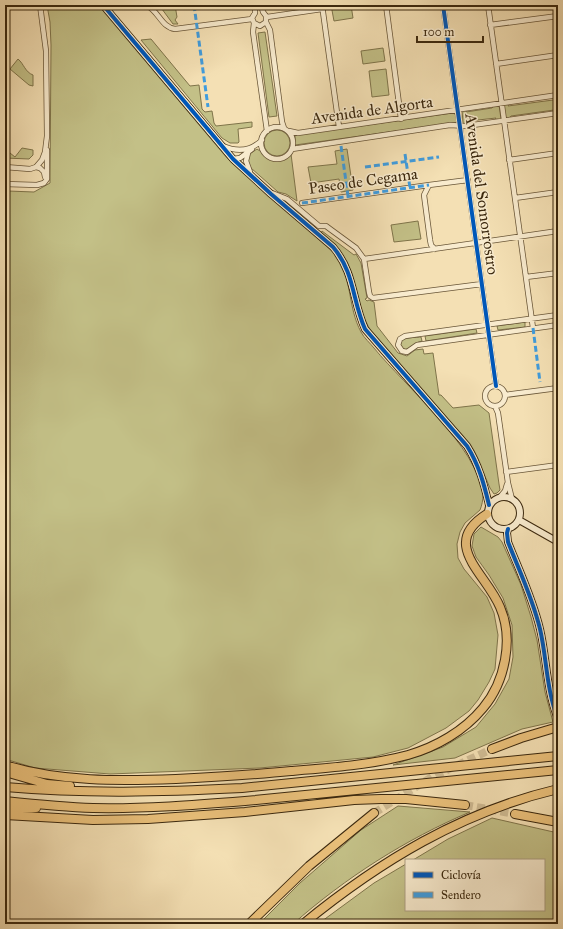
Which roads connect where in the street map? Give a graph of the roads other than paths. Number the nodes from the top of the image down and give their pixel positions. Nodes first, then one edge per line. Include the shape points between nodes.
1 (40, 5) edge
2 (103, 5) edge
3 (146, 5) edge
4 (255, 5) edge
5 (261, 5) edge
6 (386, 5) edge
7 (443, 5) edge
8 (488, 5) edge
9 (322, 7) edge
10 (263, 12) junction
11 (255, 13) junction
12 (558, 16) edge
13 (266, 20) junction
14 (253, 21) junction
15 (490, 25) junction
16 (558, 55) edge
17 (496, 64) junction
18 (558, 95) edge
19 (501, 103) junction
20 (458, 110) junction
21 (558, 113) edge
22 (401, 119) junction
23 (504, 121) junction
24 (460, 126) junction
25 (339, 127) junction
26 (284, 128) junction
27 (266, 131) junction
28 (289, 132) junction
29 (262, 140) junction
30 (221, 145) junction
31 (46, 146) junction
32 (262, 147) junction
33 (292, 149) junction
34 (249, 150) junction
35 (558, 153) edge
36 (233, 158) junction
37 (509, 160) junction
38 (5, 167) edge
39 (36, 167) junction
40 (255, 179) junction
41 (468, 180) junction
42 (5, 184) edge
43 (42, 184) junction
44 (429, 185) junction
45 (269, 192) junction
46 (558, 192) edge
47 (514, 198) junction
48 (302, 203) dead end
49 (558, 231) edge
50 (520, 237) junction
51 (477, 242) junction
52 (434, 249) junction
53 (364, 259) junction
54 (558, 273) edge
55 (526, 277) junction
56 (482, 284) junction
57 (558, 315) edge
58 (531, 318) junction
59 (558, 324) edge
60 (488, 325) junction
61 (533, 328) junction
62 (489, 334) junction
63 (496, 386) junction
64 (558, 388) edge
65 (505, 395) junction
66 (497, 406) junction
67 (558, 466) edge
68 (506, 472) junction
69 (483, 478) junction
70 (508, 483) junction
71 (499, 498) junction
72 (512, 499) junction
73 (488, 510) junction
74 (519, 520) junction
75 (499, 529) junction
76 (508, 529) junction
77 (508, 542) junction
78 (558, 542) edge
79 (558, 719) edge
80 (558, 727) edge
81 (492, 749) tunnel mouth
82 (558, 756) edge
83 (5, 765) edge
84 (555, 770) edge
85 (5, 772) edge
86 (5, 787) edge
87 (555, 790) edge
88 (96, 792) junction
89 (5, 801) edge
90 (46, 805) junction
91 (465, 805) tunnel mouth
92 (5, 810) edge
93 (374, 812) tunnel mouth
94 (5, 814) edge
95 (515, 814) tunnel mouth
96 (558, 822) edge
97 (249, 924) edge
98 (303, 924) edge

1 - 31 street via 46,50
2 - 30 street
3 - 14 street via 154,10 163,24 177,30
4 - 11 street
5 - 10 street
6 - 22 street
7 - 20 street, Avenida del Somorrostro
8 - 15 street
9 - 13 street
9 - 25 street
10 - 11 street
10 - 13 street
11 - 14 street
12 - 15 street
13 - 14 street via 260,26
13 - 26 street via 270,30
14 - 27 street
15 - 17 street
16 - 17 street
17 - 19 street
18 - 19 street, Avenida de Algorta
19 - 20 street, Avenida de Algorta
19 - 23 street
20 - 22 street, Avenida de Algorta
20 - 24 street, Avenida del Somorrostro
21 - 23 street, Avenida de Algorta
22 - 25 street, Avenida de Algorta
23 - 24 street, Avenida de Algorta
23 - 37 street
24 - 33 street, Avenida de Algorta via 450,125
24 - 41 street, Avenida del Somorrostro
25 - 28 street, Avenida de Algorta
26 - 27 street via 275,127
26 - 28 street
27 - 29 street
28 - 33 street via 293,139
29 - 32 street
29 - 34 street
30 - 34 street via 236,151
30 - 36 street
31 - 39 street via 42,160
31 - 43 street via 47,179
32 - 33 street via 268,155 277,159 286,156
32 - 34 street
34 - 36 street via 234,155
34 - 40 street via 246,164
35 - 37 street
36 - 40 street
37 - 47 street
38 - 39 street
39 - 43 street via 44,172
40 - 45 street
41 - 44 street, Paseo de Cegama
41 - 51 street, Avenida del Somorrostro
42 - 43 street
44 - 48 street, Paseo de Cegama
44 - 52 street, Paseo de Cegama via 424,195 430,240
45 - 53 street via 287,199 319,226 330,228 356,248
45 - 69 street via 339,254 349,273 365,329 460,436 472,453
46 - 47 street
47 - 50 street
49 - 50 street
50 - 51 street
50 - 55 street
51 - 52 street
51 - 56 street, Avenida del Somorrostro
52 - 53 street
53 - 56 street via 369,292 373,298
54 - 55 street
55 - 58 street
56 - 60 street, Avenida del Somorrostro
57 - 58 street
58 - 60 street
58 - 61 street
59 - 61 street
60 - 62 street, Avenida del Somorrostro
60 - 62 street via 405,336 400,339 398,345 402,351 407,352 417,344
61 - 62 street
62 - 63 street, Avenida del Somorrostro
63 - 65 street via 502,389
63 - 66 street via 485,395 488,403
64 - 65 street
65 - 66 street via 504,402
66 - 68 street
67 - 68 street
68 - 70 street
69 - 71 street via 490,494
69 - 73 street
70 - 71 street
70 - 72 street
71 - 72 street
71 - 73 street
72 - 74 street via 520,508
73 - 75 street via 490,523
73 - 83 highway via 472,526 466,542 470,559 492,590 501,608 506,635 504,665 491,698 471,722 430,747 386,760 243,776 96,780 49,776
74 - 76 street
74 - 78 street
75 - 76 street
75 - 77 street
76 - 77 street
77 - 79 street via 540,628 551,698
80 - 81 highway
82 - 88 highway via 242,788
84 - 90 highway via 193,805 93,808
85 - 88 highway via 47,784
86 - 88 highway
87 - 98 highway via 509,802 478,814 421,842 355,883
89 - 90 highway
90 - 92 highway
91 - 94 highway via 406,799 354,800 148,819 93,820
93 - 97 highway via 309,866
95 - 96 highway

